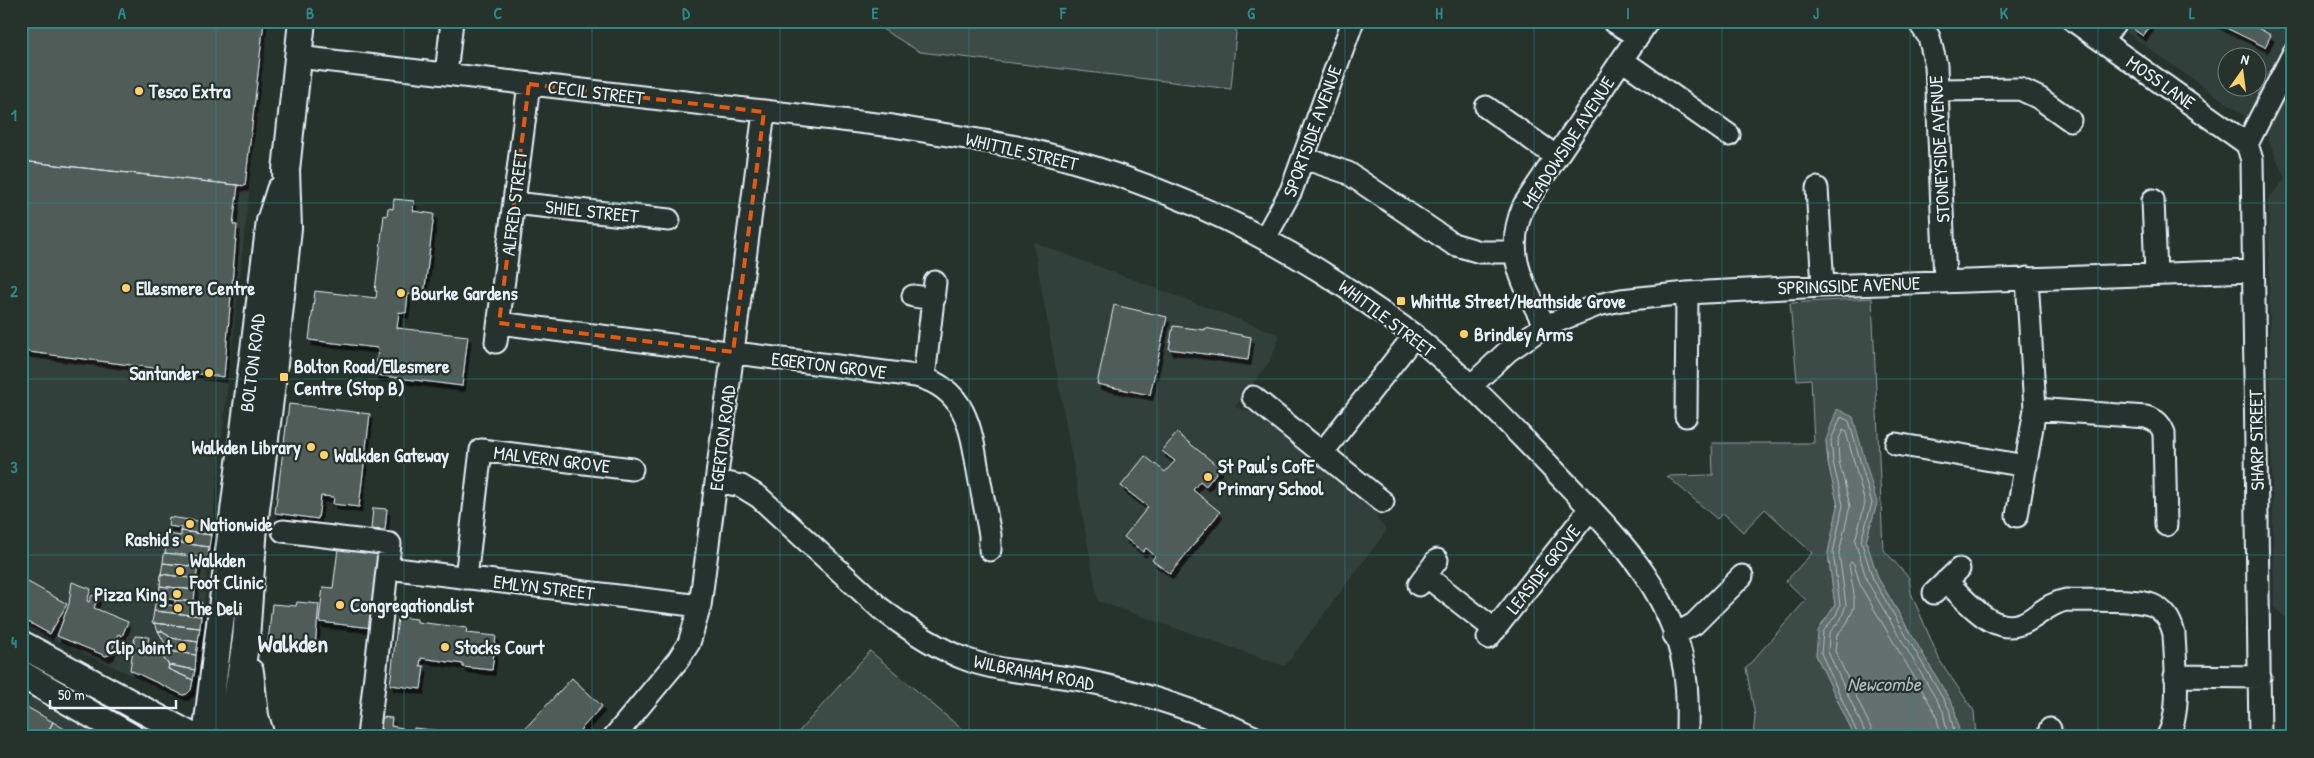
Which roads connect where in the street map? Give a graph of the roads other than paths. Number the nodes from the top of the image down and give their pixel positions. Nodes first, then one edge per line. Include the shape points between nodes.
1 (302, 21) edge
2 (452, 21) edge
3 (1353, 21) edge
4 (1613, 21) edge
5 (1918, 21) edge
6 (2074, 21) edge
7 (2116, 21) edge
8 (1643, 29) edge
9 (2102, 41) junction
10 (2293, 54) edge
11 (298, 58) junction
12 (1622, 60) junction
13 (446, 74) junction
14 (529, 84) junction
15 (1937, 90) junction
16 (1486, 107) dead end
17 (764, 112) junction
18 (2058, 118) dead end
19 (893, 126) joint
20 (1729, 136) dead end
21 (2247, 144) junction
22 (1557, 156) junction
23 (1304, 158) junction
24 (286, 170) junction
25 (1813, 197) dead end
26 (2153, 200) dead end
27 (514, 203) junction
28 (669, 220) dead end
29 (1265, 238) junction
30 (1514, 252) junction
31 (2252, 271) junction
32 (2156, 274) junction
33 (2027, 278) junction
34 (1946, 281) junction
35 (1823, 286) junction
36 (927, 292) dead end
37 (1687, 293) junction
38 (1545, 326) junction
39 (1415, 336) junction
40 (733, 352) junction
41 (924, 378) junction
42 (1472, 385) junction
43 (1253, 397) dead end
44 (2035, 409) junction
45 (1686, 416) dead end
46 (1896, 444) dead end
47 (1322, 453) junction
48 (2026, 466) junction
49 (632, 469) dead end
50 (717, 481) junction
51 (1383, 502) dead end
52 (1590, 509) junction
53 (2017, 516) dead end
54 (2166, 525) dead end
55 (283, 531) dead end
56 (990, 550) dead end
57 (388, 568) junction
58 (1427, 574) dead end
59 (1742, 576) dead end
60 (466, 578) junction
61 (1946, 581) dead end
62 (700, 606) junction
63 (1674, 635) junction
64 (246, 639) junction
65 (21, 644) edge
66 (21, 674) edge
67 (2175, 676) junction
68 (2260, 676) junction
69 (130, 737) edge
70 (193, 737) edge
71 (206, 737) edge
72 (231, 737) edge
73 (261, 737) edge
74 (368, 737) edge
75 (614, 737) edge
76 (1254, 737) edge
77 (1687, 737) edge
78 (2166, 737) edge
79 (2260, 737) edge

1 - 11 main road, BOLTON ROAD
2 - 13 street
3 - 23 street, SPORTSIDE AVENUE
4 - 8 street
5 - 15 street, STONEYSIDE AVENUE via 1933,50
6 - 9 street, MOSS LANE
7 - 9 street
8 - 12 street, MEADOWSIDE AVENUE
9 - 21 street, MOSS LANE
10 - 21 street
11 - 13 street, CECIL STREET
11 - 24 main road, BOLTON ROAD
12 - 20 street
12 - 22 street, MEADOWSIDE AVENUE
13 - 14 street, CECIL STREET
14 - 17 street, CECIL STREET
14 - 27 street, ALFRED STREET
15 - 18 street via 2020,89 2039,98
15 - 34 street, STONEYSIDE AVENUE
16 - 22 street
17 - 19 street, CECIL STREET
17 - 40 street, EGERTON ROAD
19 - 29 street, WHITTLE STREET via 985,141 1068,160 1180,198
21 - 31 street, SHARP STREET via 2252,160
22 - 30 street, MEADOWSIDE AVENUE via 1524,205 1518,220
23 - 29 street, SPORTSIDE AVENUE via 1284,208
23 - 30 street via 1348,173 1453,244 1480,252
24 - 64 main road, BOLTON ROAD via 288,228 254,525
24 - 71 main road, BOLTON ROAD via 270,221
25 - 35 street
26 - 32 street
27 - 28 street, SHIEL STREET
27 - 40 street, ALFRED STREET via 498,332
29 - 39 street, WHITTLE STREET via 1336,280
30 - 38 street, MEADOWSIDE AVENUE via 1522,280
31 - 32 street, SPRINGSIDE AVENUE
31 - 68 street, SHARP STREET
32 - 33 street, SPRINGSIDE AVENUE
33 - 34 street, SPRINGSIDE AVENUE
33 - 44 street
34 - 35 street, SPRINGSIDE AVENUE
35 - 37 street, SPRINGSIDE AVENUE
36 - 41 street
37 - 38 street, SPRINGSIDE AVENUE via 1598,305
37 - 45 street
38 - 42 street, SPRINGSIDE AVENUE via 1508,351
39 - 42 street, WHITTLE STREET
39 - 47 street
40 - 41 street, EGERTON GROVE
40 - 50 street, EGERTON ROAD
41 - 56 street, EGERTON GROVE via 945,388 966,416 964,441 990,535
42 - 52 street, WHITTLE STREET
43 - 47 street
44 - 48 street
44 - 54 street via 2155,419 2164,433
46 - 48 street
47 - 51 street
48 - 53 street
49 - 60 street, MALVERN GROVE via 481,450
50 - 62 street, EGERTON ROAD
50 - 76 street, WILBRAHAM ROAD via 751,490 880,608 953,653 985,665 1134,692 1180,705
52 - 58 street, LEASIDE GROVE via 1491,634
52 - 63 street, WHITTLE STREET via 1650,581
55 - 57 street via 390,544
57 - 60 street, EMLYN STREET
57 - 74 street
59 - 63 street via 1694,624
60 - 62 street, EMLYN STREET
61 - 67 street via 1988,620 2008,626 2028,621 2054,602 2066,600 2153,605 2172,626
62 - 75 street, EGERTON ROAD via 689,643 678,660
63 - 77 street, WHITTLE STREET via 1686,682
64 - 72 main road, BOLTON ROAD
64 - 73 main road via 255,716
65 - 70 main road
66 - 69 main road
67 - 68 street
67 - 78 street via 2174,725
68 - 79 street, SHARP STREET

